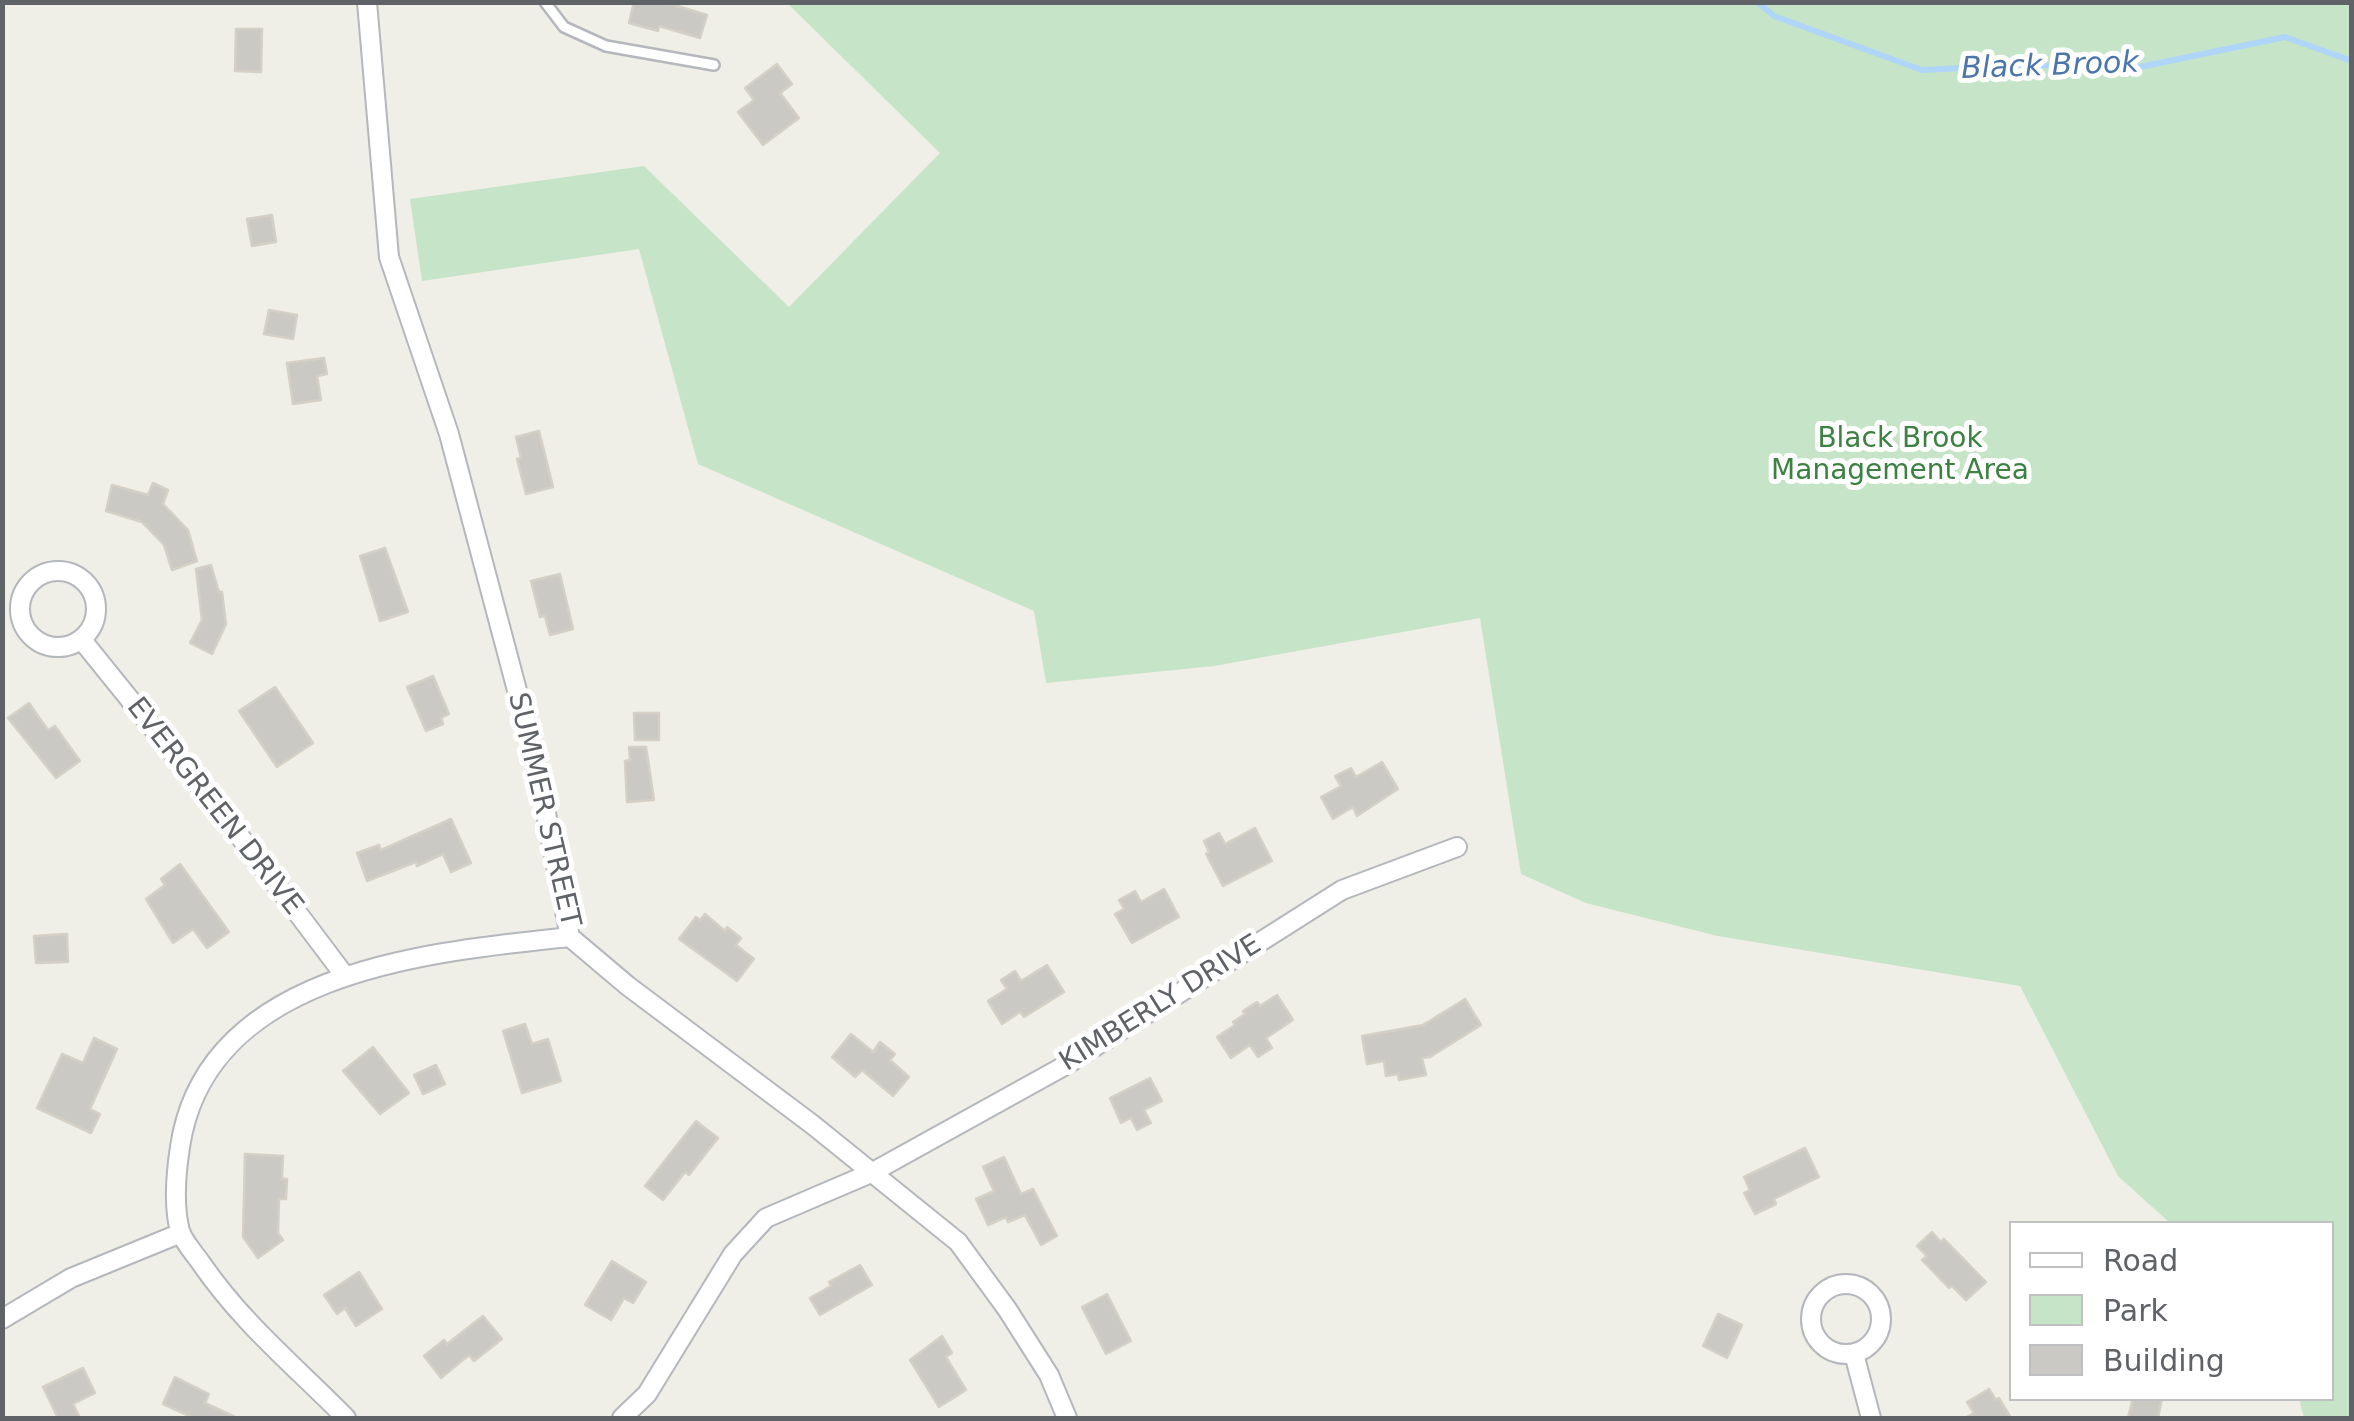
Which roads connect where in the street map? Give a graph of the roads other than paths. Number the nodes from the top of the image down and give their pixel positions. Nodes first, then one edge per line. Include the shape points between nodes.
1 (366, 2) edge
2 (545, 2) edge
3 (714, 65) dead end
4 (81, 639) junction
5 (1456, 846) dead end
6 (570, 938) junction
7 (345, 976) junction
8 (871, 1172) junction
9 (180, 1233) junction
10 (2, 1319) edge
11 (1854, 1354) junction
12 (346, 1418) edge
13 (622, 1418) edge
14 (1068, 1418) edge
15 (1871, 1418) edge

1 - 6 street, SUMMER STREET via 388,257 448,434 536,762
2 - 3 lane via 564,27 606,46
4 - 4 street via 50,646 28,634 21,602 34,580 69,572 90,589 96,616
4 - 7 street, EVERGREEN DRIVE
5 - 8 street, KIMBERLY DRIVE via 1342,890 1066,1065
6 - 7 street via 452,950
6 - 8 street, SUMMER STREET
7 - 9 street via 294,997 231,1041 203,1080 184,1120 176,1174
8 - 13 street, KIMBERLY DRIVE via 766,1218 748,1234 647,1394
8 - 14 street, SUMMER STREET via 958,1242 1049,1375
9 - 10 street via 70,1278
9 - 12 street via 238,1313
11 - 11 street via 1824,1348 1811,1329 1810,1312 1833,1285 1863,1287 1882,1314 1872,1344
11 - 15 street

